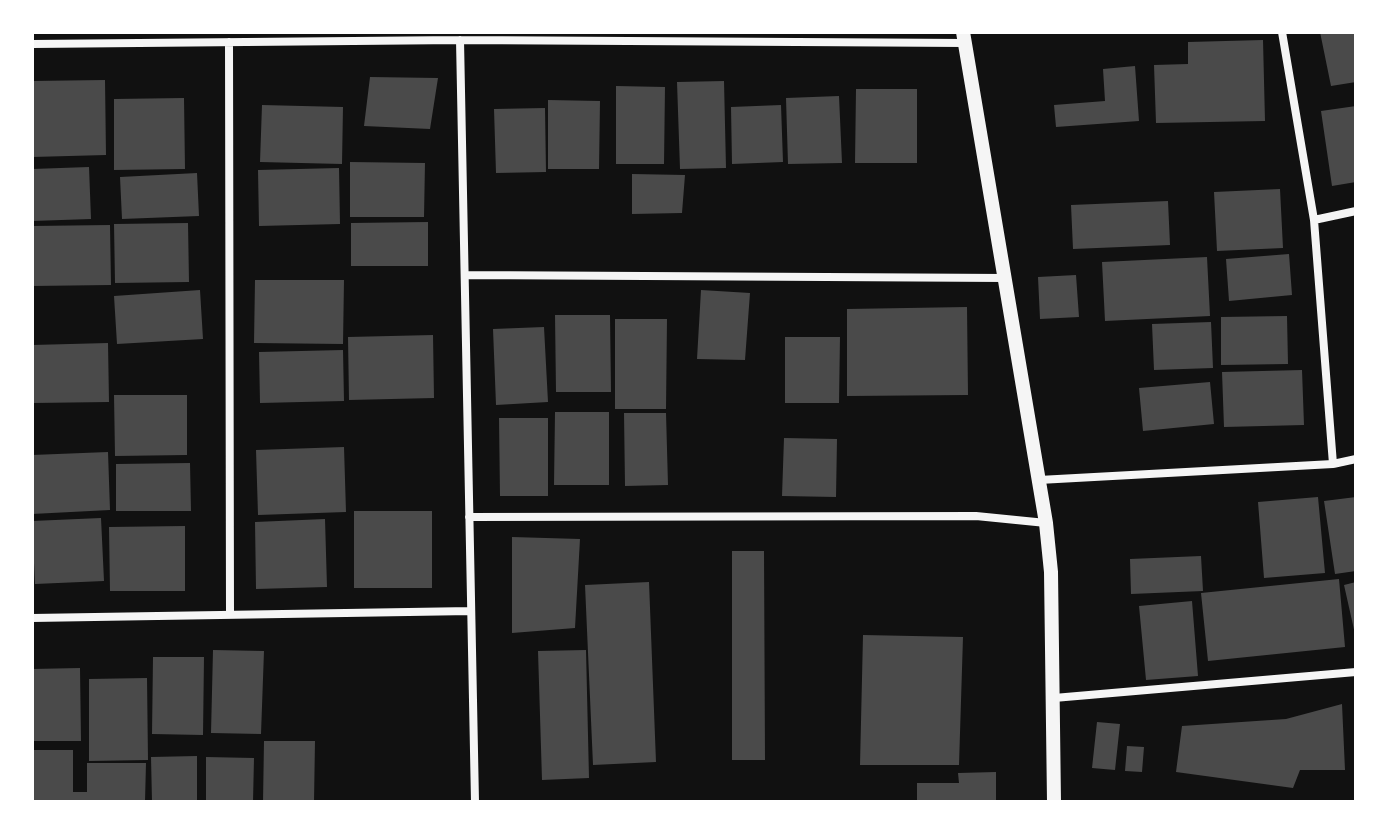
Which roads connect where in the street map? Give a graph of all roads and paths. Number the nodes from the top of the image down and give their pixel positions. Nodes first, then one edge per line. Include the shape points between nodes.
1 (1282, 32) edge
2 (350, 36) edge
3 (964, 38) edge
4 (460, 40) junction
5 (229, 42) junction
6 (32, 44) edge
7 (1356, 211) edge
8 (1314, 220) junction
9 (465, 275) junction
10 (1005, 278) junction
11 (1356, 459) edge
12 (1333, 464) junction
13 (1039, 480) junction
14 (469, 517) junction
15 (1046, 523) junction
16 (471, 611) junction
17 (230, 615) junction
18 (32, 618) edge
19 (1356, 672) edge
20 (1054, 698) junction
21 (475, 802) edge
22 (1054, 802) edge

1 - 8 street
2 - 4 street
2 - 5 street
3 - 4 street
3 - 10 street
4 - 9 street
5 - 6 street
5 - 17 street
7 - 8 street
8 - 12 street
9 - 10 street
9 - 14 street
10 - 13 street
11 - 12 street
12 - 13 street
13 - 15 street
14 - 15 street via 976,516
14 - 16 street
15 - 20 street
16 - 17 street
16 - 21 street
17 - 18 street
19 - 20 street
20 - 22 street

